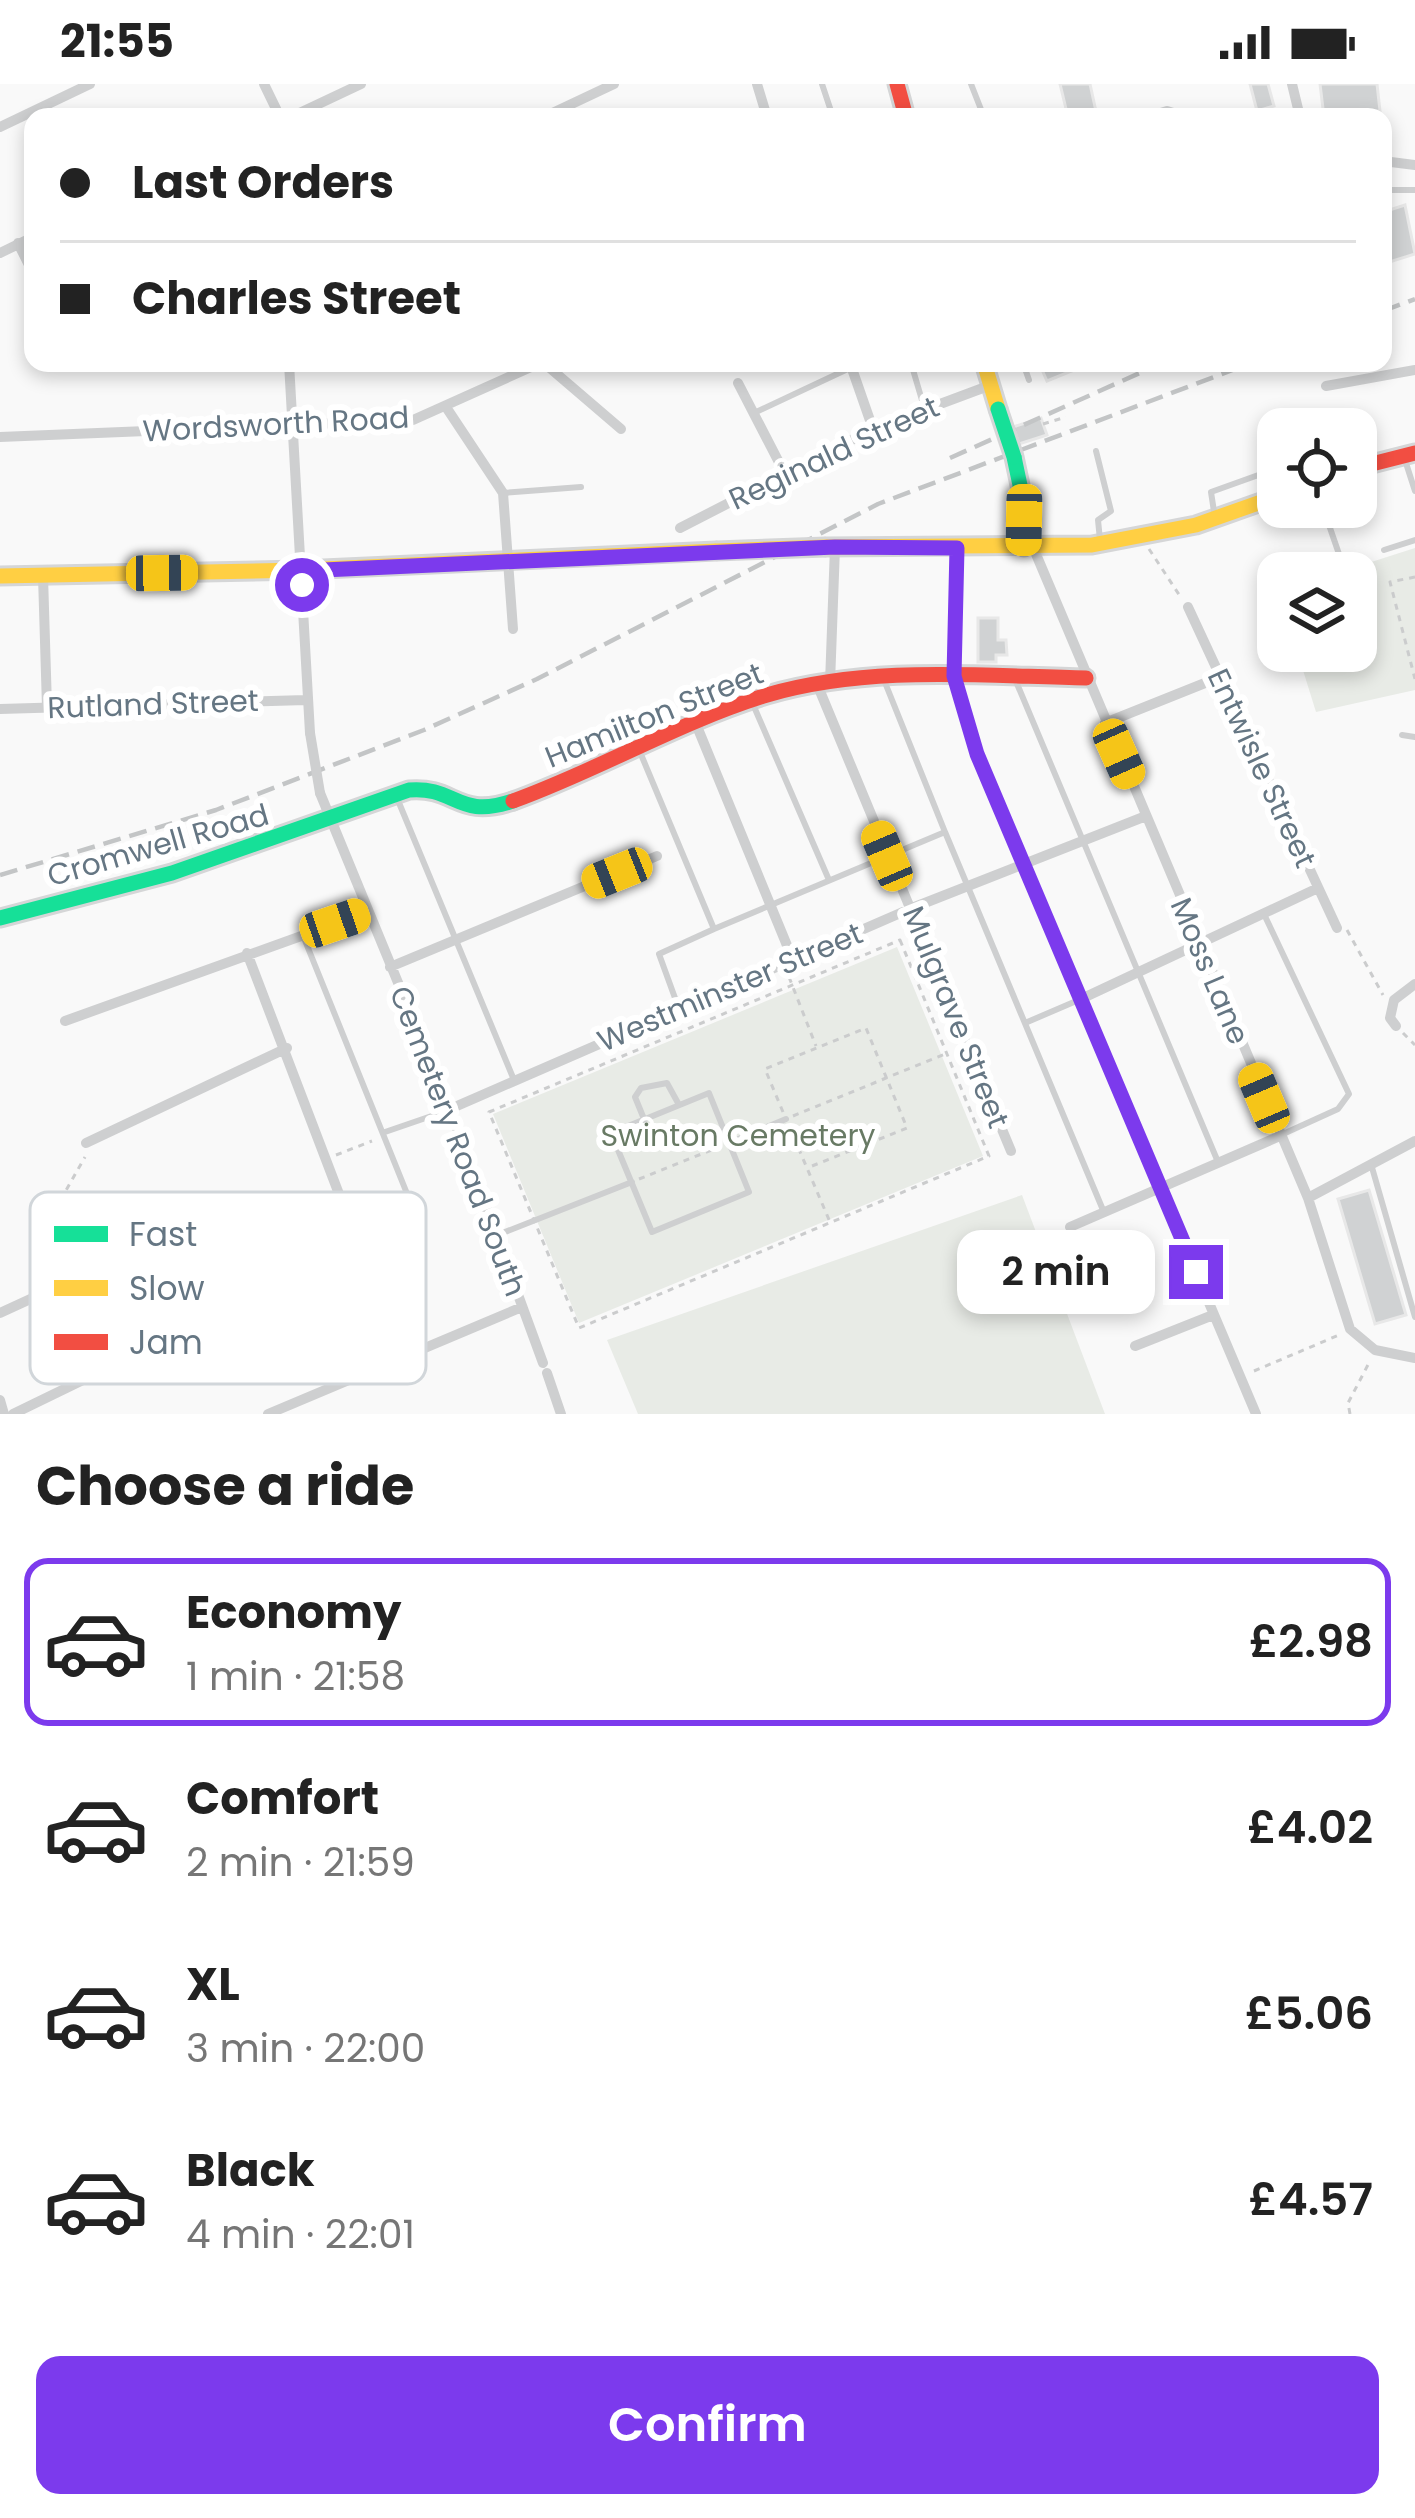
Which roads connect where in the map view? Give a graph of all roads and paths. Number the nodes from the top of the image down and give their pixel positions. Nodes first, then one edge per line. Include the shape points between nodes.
1 (90, 84) edge
2 (361, 84) edge
3 (614, 84) edge
4 (41, 108) edge
5 (310, 108) edge
6 (563, 108) edge
7 (24, 241) edge
8 (18, 244) junction
9 (0, 253) edge
10 (24, 256) edge
11 (1415, 370) edge
12 (289, 372) edge
13 (522, 372) edge
14 (553, 372) edge
15 (837, 372) edge
16 (853, 372) edge
17 (913, 372) edge
18 (987, 372) edge
19 (1026, 372) edge
20 (1029, 380) dead end
21 (738, 383) dead end
22 (991, 385) junction
23 (1326, 386) dead end
24 (446, 407) junction
25 (924, 407) junction
26 (754, 413) junction
27 (1066, 417) dead end
28 (1043, 424) dead end
29 (292, 427) junction
30 (621, 429) dead end
31 (873, 429) junction
32 (0, 437) edge
33 (1096, 451) dead end
34 (1410, 454) edge
35 (1377, 463) edge
36 (785, 474) junction
37 (1257, 476) edge
38 (581, 488) dead end
39 (1415, 491) edge
40 (503, 494) junction
41 (1257, 504) edge
42 (1216, 519) junction
43 (680, 528) dead end
44 (1142, 538) junction
45 (1415, 540) edge
46 (1101, 544) junction
47 (830, 547) junction
48 (1028, 547) junction
49 (957, 548) junction
50 (1384, 550) dead end
51 (508, 563) junction
52 (301, 571) junction
53 (44, 575) junction
54 (0, 576) edge
55 (1415, 578) edge
56 (1188, 607) joint
57 (513, 628) dead end
58 (954, 676) junction
59 (1015, 677) junction
60 (1220, 677) junction
61 (1085, 678) junction
62 (1415, 679) edge
63 (884, 680) junction
64 (823, 684) junction
65 (306, 700) junction
66 (752, 701) junction
67 (46, 707) junction
68 (0, 709) edge
69 (1105, 723) junction
70 (696, 724) junction
71 (1402, 735) dead end
72 (1415, 737) edge
73 (639, 749) junction
74 (395, 795) junction
75 (1146, 816) junction
76 (331, 820) junction
77 (945, 832) junction
78 (1081, 842) junction
79 (657, 856) dead end
80 (887, 856) junction
81 (1024, 863) junction
82 (829, 880) junction
83 (967, 886) junction
84 (1318, 887) junction
85 (770, 905) junction
86 (912, 908) junction
87 (368, 912) junction
88 (1262, 912) junction
89 (0, 918) edge
90 (714, 928) junction
91 (1337, 928) joint
92 (302, 934) junction
93 (455, 939) junction
94 (1200, 947) junction
95 (247, 953) junction
96 (793, 960) junction
97 (390, 967) junction
98 (1138, 974) junction
99 (1415, 984) edge
100 (793, 986) junction
101 (1081, 999) junction
102 (1393, 1004) junction
103 (679, 1009) junction
104 (65, 1022) dead end
105 (1388, 1022) joint
106 (1024, 1023) junction
107 (1415, 1045) edge
108 (287, 1048) junction
109 (817, 1048) junction
110 (946, 1053) junction
111 (886, 1077) junction
112 (514, 1079) junction
113 (678, 1105) junction
114 (450, 1109) junction
115 (644, 1119) junction
116 (786, 1119) junction
117 (385, 1134) junction
118 (1019, 1136) dead end
119 (1280, 1136) junction
120 (1415, 1141) edge
121 (86, 1143) joint
122 (729, 1143) junction
123 (329, 1157) junction
124 (1218, 1162) junction
125 (1371, 1164) junction
126 (807, 1168) junction
127 (632, 1182) junction
128 (1162, 1186) junction
129 (67, 1192) edge
130 (341, 1192) edge
131 (407, 1192) edge
132 (1308, 1198) junction
133 (1104, 1212) junction
134 (535, 1221) junction
135 (830, 1223) junction
136 (1070, 1227) dead end
137 (494, 1236) junction
138 (30, 1298) edge
139 (522, 1307) junction
140 (0, 1312) edge
141 (1213, 1315) junction
142 (1415, 1318) edge
143 (1350, 1329) junction
144 (1136, 1346) dead end
145 (426, 1349) edge
146 (1376, 1350) junction
147 (1415, 1358) edge
148 (1241, 1376) junction
149 (75, 1384) edge
150 (341, 1384) edge
151 (0, 1400) edge
152 (4, 1414) edge
153 (13, 1414) edge
154 (268, 1414) edge
155 (561, 1414) edge
156 (1256, 1414) edge
157 (1350, 1414) edge

1 - 4 street
2 - 5 street
3 - 6 street
7 - 8 street
8 - 9 street
8 - 10 street
11 - 23 street
12 - 29 street, Cemetery Road South
13 - 24 street, Wordsworth Road
14 - 30 street
15 - 26 lane
16 - 31 street
17 - 25 lane
18 - 22 street
19 - 20 lane
21 - 26 street
22 - 25 street, Reginald Street
22 - 48 street, bridge via 1014,457
24 - 29 street, Wordsworth Road via 413,420
24 - 40 street
25 - 31 street, Reginald Street
26 - 36 street
27 - 28 path
29 - 32 street, Wordsworth Road
29 - 52 street, Cemetery Road South
31 - 36 street, Reginald Street
33 - 46 lane via 1111,511 1100,517
34 - 35 street
34 - 39 lane
36 - 43 street, Reginald Street
37 - 42 lane via 1211,492
38 - 40 lane
40 - 51 street
41 - 42 street
42 - 44 street
44 - 46 street
44 - 56 path
45 - 50 lane
46 - 48 street
47 - 49 street
47 - 51 street, bridge
47 - 64 street, Mulgrave Street
48 - 49 street
48 - 61 street, Moss Lane
49 - 58 street
51 - 52 street
51 - 57 street
52 - 53 street
52 - 65 street, Cemetery Road South
53 - 54 street
53 - 67 street
55 - 62 path via 1390,582
56 - 60 street, Entwisle Street
58 - 59 street, Hamilton Street
58 - 63 street, Hamilton Street
58 - 81 street
59 - 61 street, Hamilton Street
59 - 78 lane
60 - 69 street
60 - 84 street, Entwisle Street
61 - 69 street, Moss Lane
63 - 64 street, Hamilton Street
63 - 77 lane
64 - 66 street, Hamilton Street
64 - 80 street, Mulgrave Street
65 - 67 street, Rutland Street
65 - 76 street, Cemetery Road South, bridge
66 - 70 street, Hamilton Street
66 - 82 lane
67 - 68 street, Rutland Street
69 - 75 street, Moss Lane
70 - 73 street, Hamilton Street
70 - 85 street
71 - 72 lane
73 - 74 street, Hamilton Street via 484,811 426,786
73 - 90 lane
74 - 76 street, Hamilton Street
74 - 93 lane
75 - 78 street, Westminster Street
75 - 94 street, Moss Lane
76 - 87 street, Cemetery Road South
76 - 89 street, Cromwell Road
77 - 80 lane
77 - 83 lane
78 - 81 street, Westminster Street
78 - 98 lane
79 - 93 street
80 - 82 lane
80 - 86 street, Mulgrave Street
81 - 83 street, Westminster Street
81 - 101 street
82 - 85 lane
83 - 86 street, Westminster Street
83 - 106 lane
84 - 88 street
84 - 91 street, Entwisle Street
85 - 90 lane
85 - 96 street
86 - 96 street, Westminster Street
86 - 118 street, Mulgrave Street via 1009,1146
87 - 92 street
87 - 97 street, Cemetery Road South
88 - 94 street
88 - 119 lane via 1348,1094 1338,1109
90 - 103 lane via 659,954
91 - 102 path via 1348,930
92 - 95 street
92 - 117 lane
93 - 97 street
93 - 112 lane
94 - 98 street
94 - 119 street, Moss Lane
95 - 104 street
95 - 108 street
96 - 103 street, Westminster Street
97 - 114 street, Cemetery Road South
98 - 101 street
98 - 124 lane
99 - 102 street
100 - 109 path
100 - 110 path via 900,940
100 - 134 path via 489,1112
101 - 106 lane
101 - 128 street
102 - 105 street
103 - 112 street, Westminster Street
105 - 107 path
106 - 133 lane
108 - 121 street
108 - 123 street
109 - 111 path via 866,1028
109 - 116 path via 765,1069
110 - 111 path
110 - 135 path via 989,1156
111 - 116 path
111 - 126 path via 907,1128
112 - 114 street, Westminster Street
113 - 115 lane
113 - 115 lane via 667,1083 655,1082 635,1097
113 - 122 lane via 709,1093
114 - 117 lane
114 - 137 street, Cemetery Road South
115 - 127 lane via 611,1132
116 - 122 lane
116 - 126 path
117 - 123 path
117 - 131 lane
119 - 124 street
119 - 132 street, Moss Lane
120 - 125 street
121 - 129 path
122 - 127 path
122 - 127 lane via 749,1192 652,1232
123 - 130 street
124 - 128 street
125 - 132 street
125 - 142 lane
126 - 135 path
127 - 134 lane
128 - 133 street
128 - 141 street
132 - 143 street, Moss Lane
133 - 136 street
134 - 135 path via 579,1328
134 - 137 lane
137 - 139 street, Cemetery Road South
138 - 140 street
139 - 145 street
139 - 155 street, Cemetery Road South
141 - 144 street
141 - 148 street
143 - 146 street
143 - 148 path
146 - 147 street
146 - 157 path
148 - 156 street
149 - 153 street
150 - 154 street
151 - 152 street

